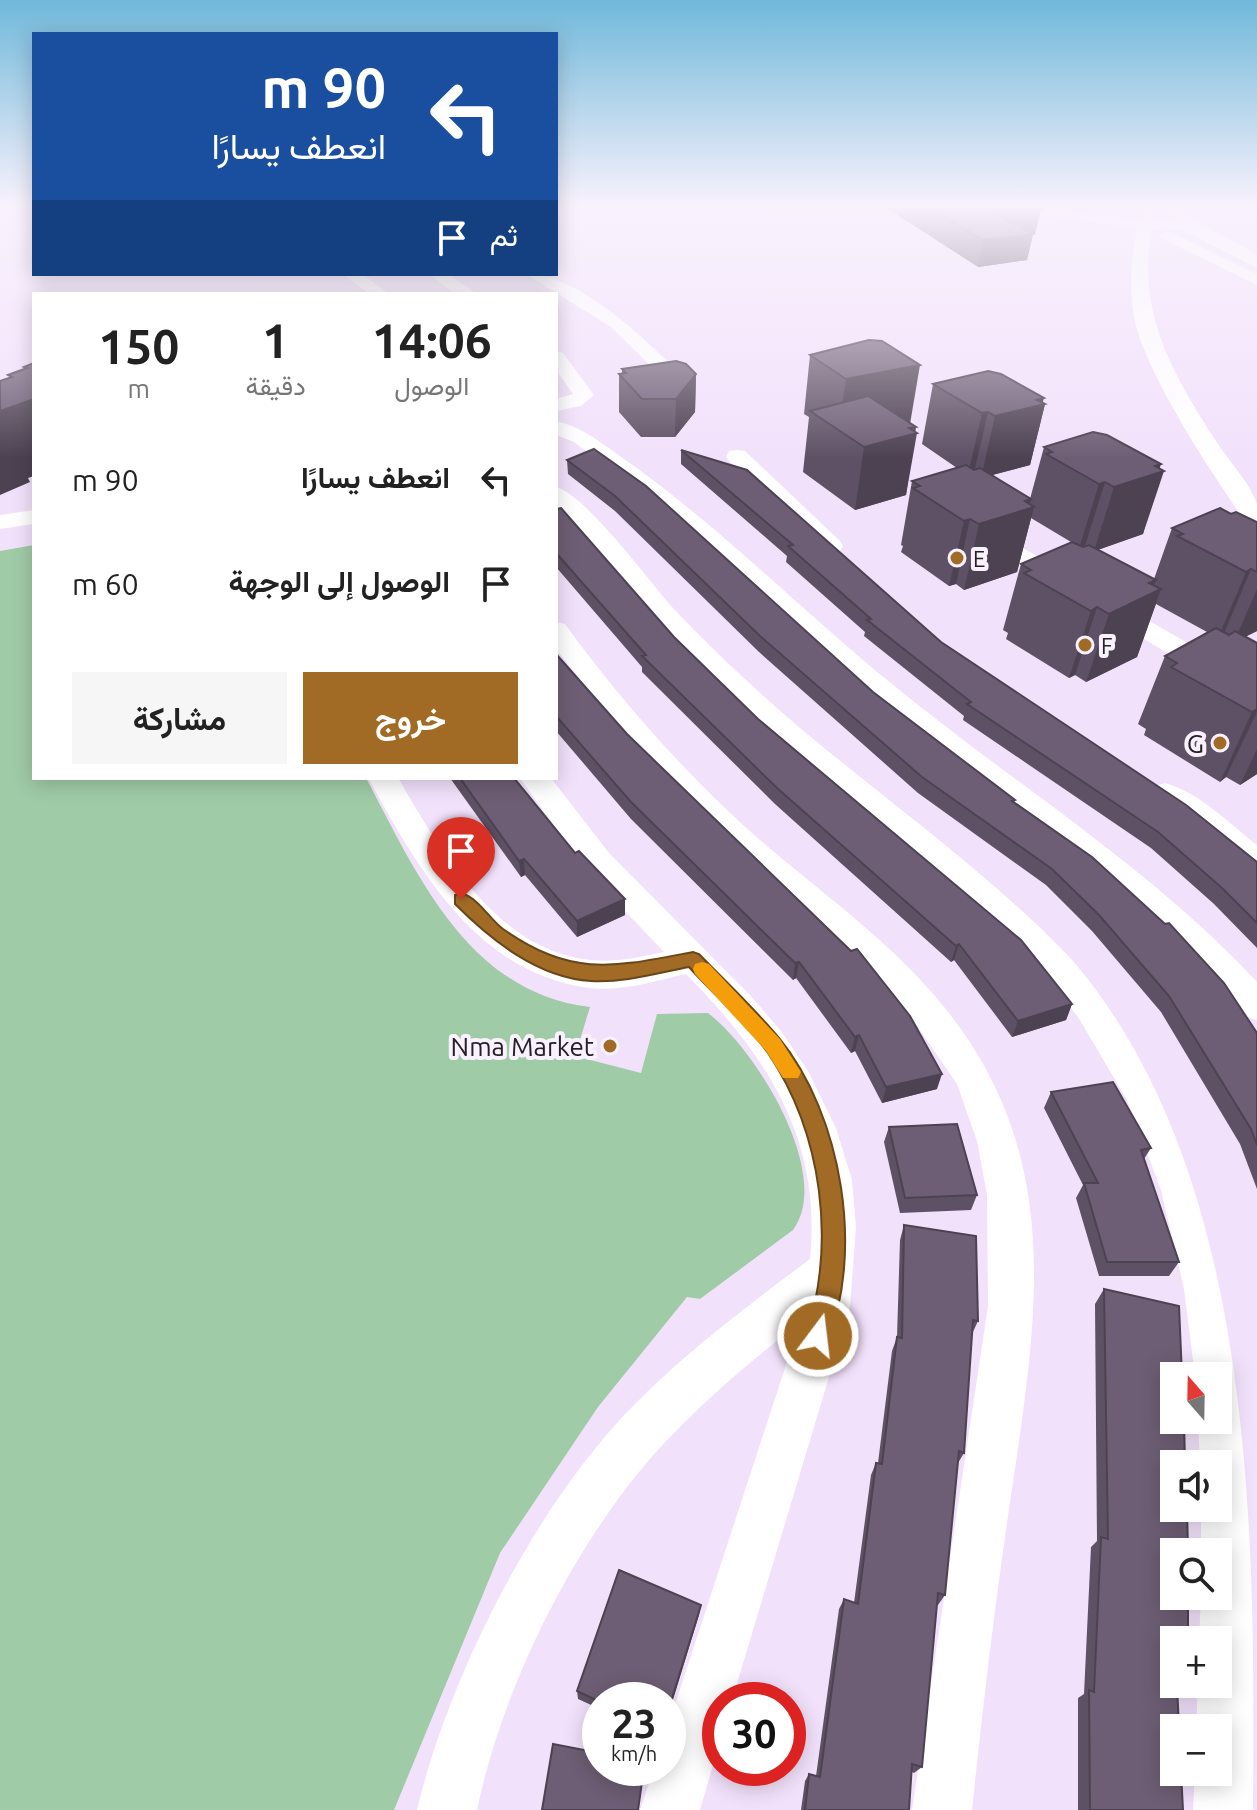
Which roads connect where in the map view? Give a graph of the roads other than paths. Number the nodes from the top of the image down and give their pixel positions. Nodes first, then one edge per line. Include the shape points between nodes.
1 (560, 289) edge
2 (1140, 289) edge
3 (558, 360) edge
4 (684, 388) edge
5 (558, 405) edge
6 (558, 428) edge
7 (737, 456) dead end
8 (558, 496) edge
9 (32, 517) edge
10 (0, 522) edge
11 (1257, 522) edge
12 (32, 533) edge
13 (0, 538) edge
14 (1009, 547) edge
15 (845, 560) edge
16 (558, 633) edge
17 (1257, 695) edge
18 (384, 780) edge
19 (536, 780) edge
20 (1146, 780) edge
21 (1257, 863) edge
22 (693, 959) junction
23 (1257, 1006) edge
24 (830, 1270) junction
25 (447, 1810) edge
26 (670, 1810) edge
27 (942, 1810) edge
28 (1223, 1810) edge

1 - 4 street via 617,323
2 - 11 street via 1150,341
3 - 5 street via 584,395
6 - 23 street via 581,438 656,493 883,691 1153,900
7 - 15 street
8 - 28 street via 713,665 1029,938 1091,1007 1155,1111 1200,1239 1217,1321 1228,1463
9 - 10 street
12 - 13 street
14 - 17 street
16 - 27 street via 617,711 687,789 891,971 979,1088 1002,1162 1013,1270 1008,1344
18 - 22 street via 472,913 529,954 590,974
19 - 22 street via 596,861
20 - 21 street
22 - 24 street via 773,1045 796,1081 831,1180 835,1220
24 - 25 street via 710,1366 599,1483 560,1541 519,1619 479,1709
24 - 26 street via 827,1307

